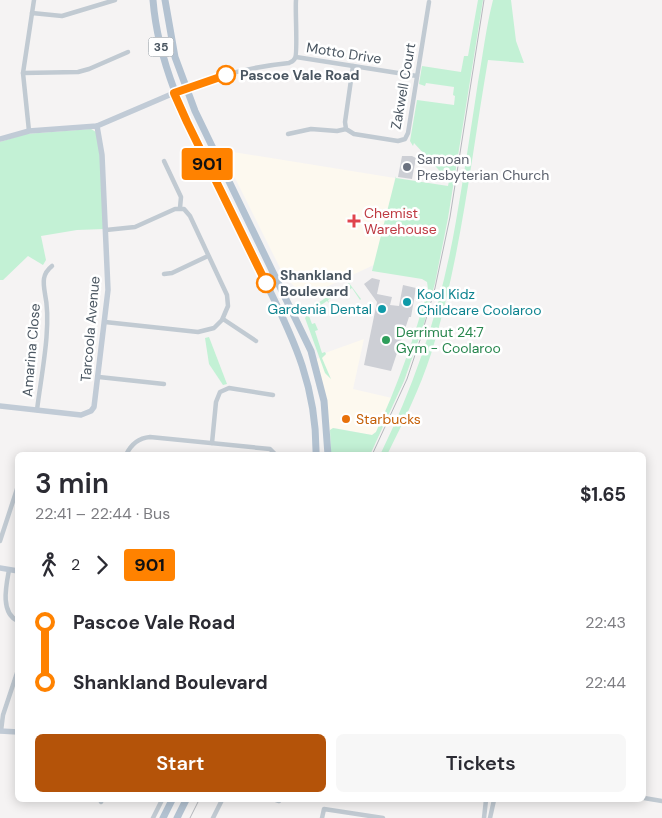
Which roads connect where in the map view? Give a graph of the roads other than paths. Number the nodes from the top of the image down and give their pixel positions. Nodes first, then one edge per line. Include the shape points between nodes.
1 (34, 0) edge
2 (116, 0) edge
3 (154, 0) edge
4 (165, 0) edge
5 (296, 0) edge
6 (429, 2) dead end
7 (32, 13) junction
8 (128, 52) dead end
9 (296, 57) junction
10 (353, 66) junction
11 (23, 73) junction
12 (417, 76) junction
13 (185, 88) junction
14 (174, 93) junction
15 (97, 126) junction
16 (346, 129) junction
17 (29, 131) junction
18 (288, 134) dead end
19 (0, 139) edge
20 (163, 159) dead end
21 (180, 208) junction
22 (106, 230) junction
23 (208, 256) junction
24 (53, 266) dead end
25 (163, 273) dead end
26 (292, 309) junction
27 (282, 314) junction
28 (223, 319) junction
29 (105, 322) junction
30 (256, 342) dead end
31 (99, 376) junction
32 (166, 384) dead end
33 (274, 395) dead end
34 (0, 406) edge
35 (37, 410) junction
36 (212, 443) junction
37 (128, 452) edge
38 (272, 452) edge
39 (316, 452) edge
40 (328, 452) edge
41 (15, 495) edge
42 (0, 541) edge
43 (3, 569) edge
44 (15, 619) edge
45 (15, 679) edge
46 (0, 731) edge
47 (15, 732) edge
48 (646, 798) edge
49 (662, 801) edge
50 (161, 802) edge
51 (169, 802) edge
52 (185, 802) edge
53 (221, 802) edge
54 (486, 802) edge
55 (494, 802) edge
56 (177, 817) edge
57 (372, 817) edge
58 (153, 818) edge
59 (163, 818) edge
60 (213, 818) edge
61 (322, 818) edge
62 (383, 818) edge
63 (484, 818) edge
64 (490, 818) edge

1 - 7 street
2 - 7 street via 62,16
3 - 14 main road, 35 via 159,40
4 - 13 main road, 35 via 173,47
5 - 9 street
6 - 12 street, Zakwell Court
7 - 11 street
8 - 11 street via 78,72
9 - 10 street, Motto Drive
9 - 13 street via 289,63 244,70
10 - 12 street, Motto Drive
10 - 16 street via 344,122
11 - 17 street
12 - 16 street, Zakwell Court via 405,139 398,141 354,134
13 - 14 street
13 - 26 main road, 35
14 - 15 street
14 - 27 main road, 35
15 - 17 street
15 - 22 street, Tarcoola Avenue
16 - 18 street via 312,129
17 - 19 street
20 - 21 street via 181,197
21 - 22 street via 135,227
21 - 23 street via 190,216
22 - 29 street, Tarcoola Avenue via 108,290
23 - 25 street via 172,273
23 - 28 street via 227,295 228,306
24 - 35 street, Amarina Close via 45,272 43,280 48,310
26 - 27 main road
26 - 40 main road, 35 via 319,380
27 - 39 main road, 35 via 299,351 308,382 315,417
28 - 29 street via 214,328 198,332
28 - 30 street
29 - 31 street, Tarcoola Avenue
31 - 32 street
31 - 35 street, Tarcoola Avenue via 94,407 86,414
33 - 36 street via 229,388 220,392
34 - 35 street, Tarcoola Avenue
36 - 37 street via 144,438 133,444
36 - 38 street
41 - 42 street
43 - 44 street via 5,608
45 - 46 street
46 - 47 street
48 - 49 street
50 - 58 street
51 - 59 main road
52 - 56 main road
53 - 60 street
54 - 63 street
55 - 64 street
56 - 59 main road via 172,811
57 - 61 street via 324,809
57 - 62 street

